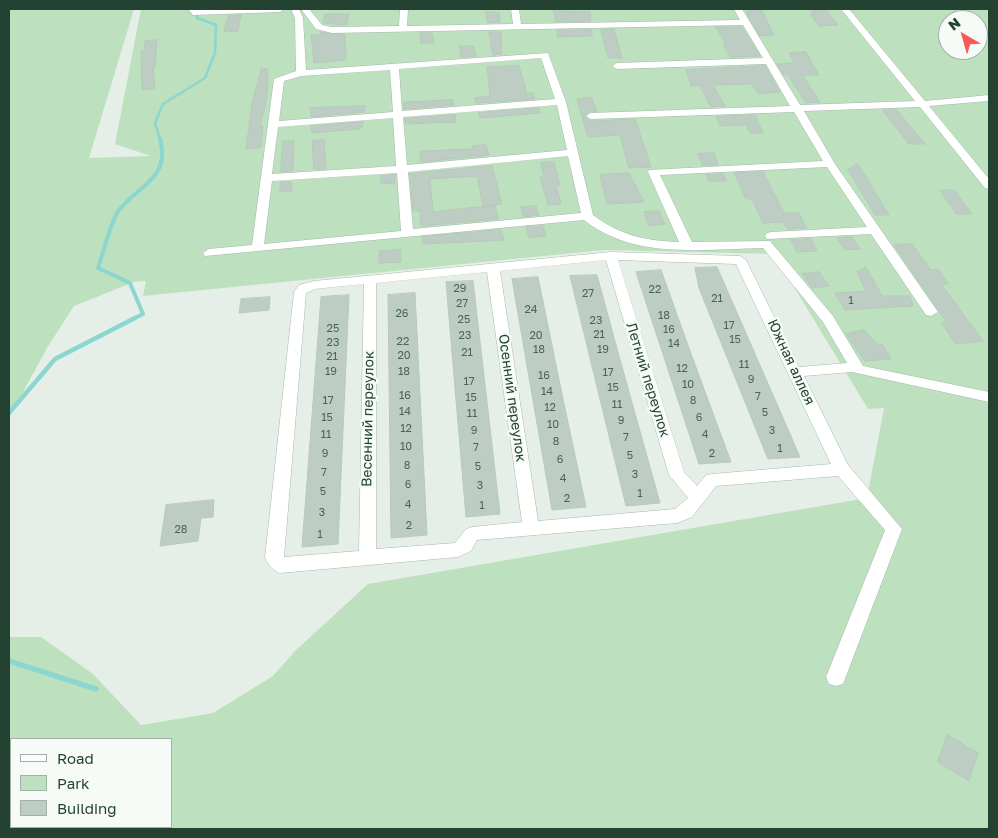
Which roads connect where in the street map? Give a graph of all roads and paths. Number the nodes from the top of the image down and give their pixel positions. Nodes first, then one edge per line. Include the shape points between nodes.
1 (192, 9) edge
2 (280, 9) edge
3 (295, 9) edge
4 (306, 9) edge
5 (404, 9) edge
6 (515, 9) edge
7 (738, 9) edge
8 (845, 9) edge
9 (744, 22) junction
10 (517, 25) junction
11 (403, 28) junction
12 (770, 61) junction
13 (617, 66) dead end
14 (394, 67) junction
15 (302, 73) junction
16 (989, 98) edge
17 (561, 102) junction
18 (922, 104) junction
19 (798, 109) junction
20 (398, 114) junction
21 (591, 116) dead end
22 (273, 124) junction
23 (571, 153) junction
24 (830, 164) junction
25 (402, 169) junction
26 (267, 178) junction
27 (989, 186) edge
28 (587, 216) junction
29 (873, 230) junction
30 (407, 232) junction
31 (768, 240) junction
32 (689, 246) junction
33 (258, 247) junction
34 (209, 252) dead end
35 (611, 256) junction
36 (493, 268) junction
37 (370, 279) junction
38 (931, 312) dead end
39 (856, 367) junction
40 (795, 372) junction
41 (989, 397) edge
42 (842, 469) junction
43 (698, 497) junction
44 (532, 528) junction
45 (367, 558) junction
46 (836, 677) dead end

1 - 2 street via 193,12 207,13
3 - 15 street via 299,18
4 - 11 street via 324,30
5 - 11 street
6 - 10 street
7 - 9 street
8 - 18 street
9 - 10 street via 631,19
9 - 12 street
10 - 11 street
12 - 13 street
12 - 19 street
14 - 15 street
14 - 17 street via 545,55
14 - 20 street
15 - 22 street via 279,80
16 - 18 street
17 - 20 street
17 - 23 street
18 - 19 street
18 - 27 street
19 - 21 street
19 - 24 street
20 - 22 street
20 - 25 street
22 - 26 street
23 - 25 street
23 - 28 street
24 - 29 street
24 - 32 street via 653,172 684,242
25 - 26 street
25 - 30 street
26 - 33 street
28 - 30 street
28 - 32 street via 602,230 632,241
29 - 31 street
29 - 38 street
30 - 33 street
31 - 32 street
31 - 39 street via 828,319
33 - 34 street
35 - 36 street
35 - 40 street, Южная аллея via 737,259 743,263
35 - 43 street, Летний переулок via 678,475
36 - 37 street
36 - 44 street, Осенний переулок
37 - 45 street, Весенний переулок
37 - 45 street via 307,286 300,292 274,558 277,564 284,565
39 - 40 street
39 - 41 street
40 - 42 street, Южная аллея
42 - 43 street via 717,479 709,483
42 - 46 street, Южная аллея via 894,528
43 - 44 street via 686,512 677,516
44 - 45 street via 472,534 465,546 458,550

